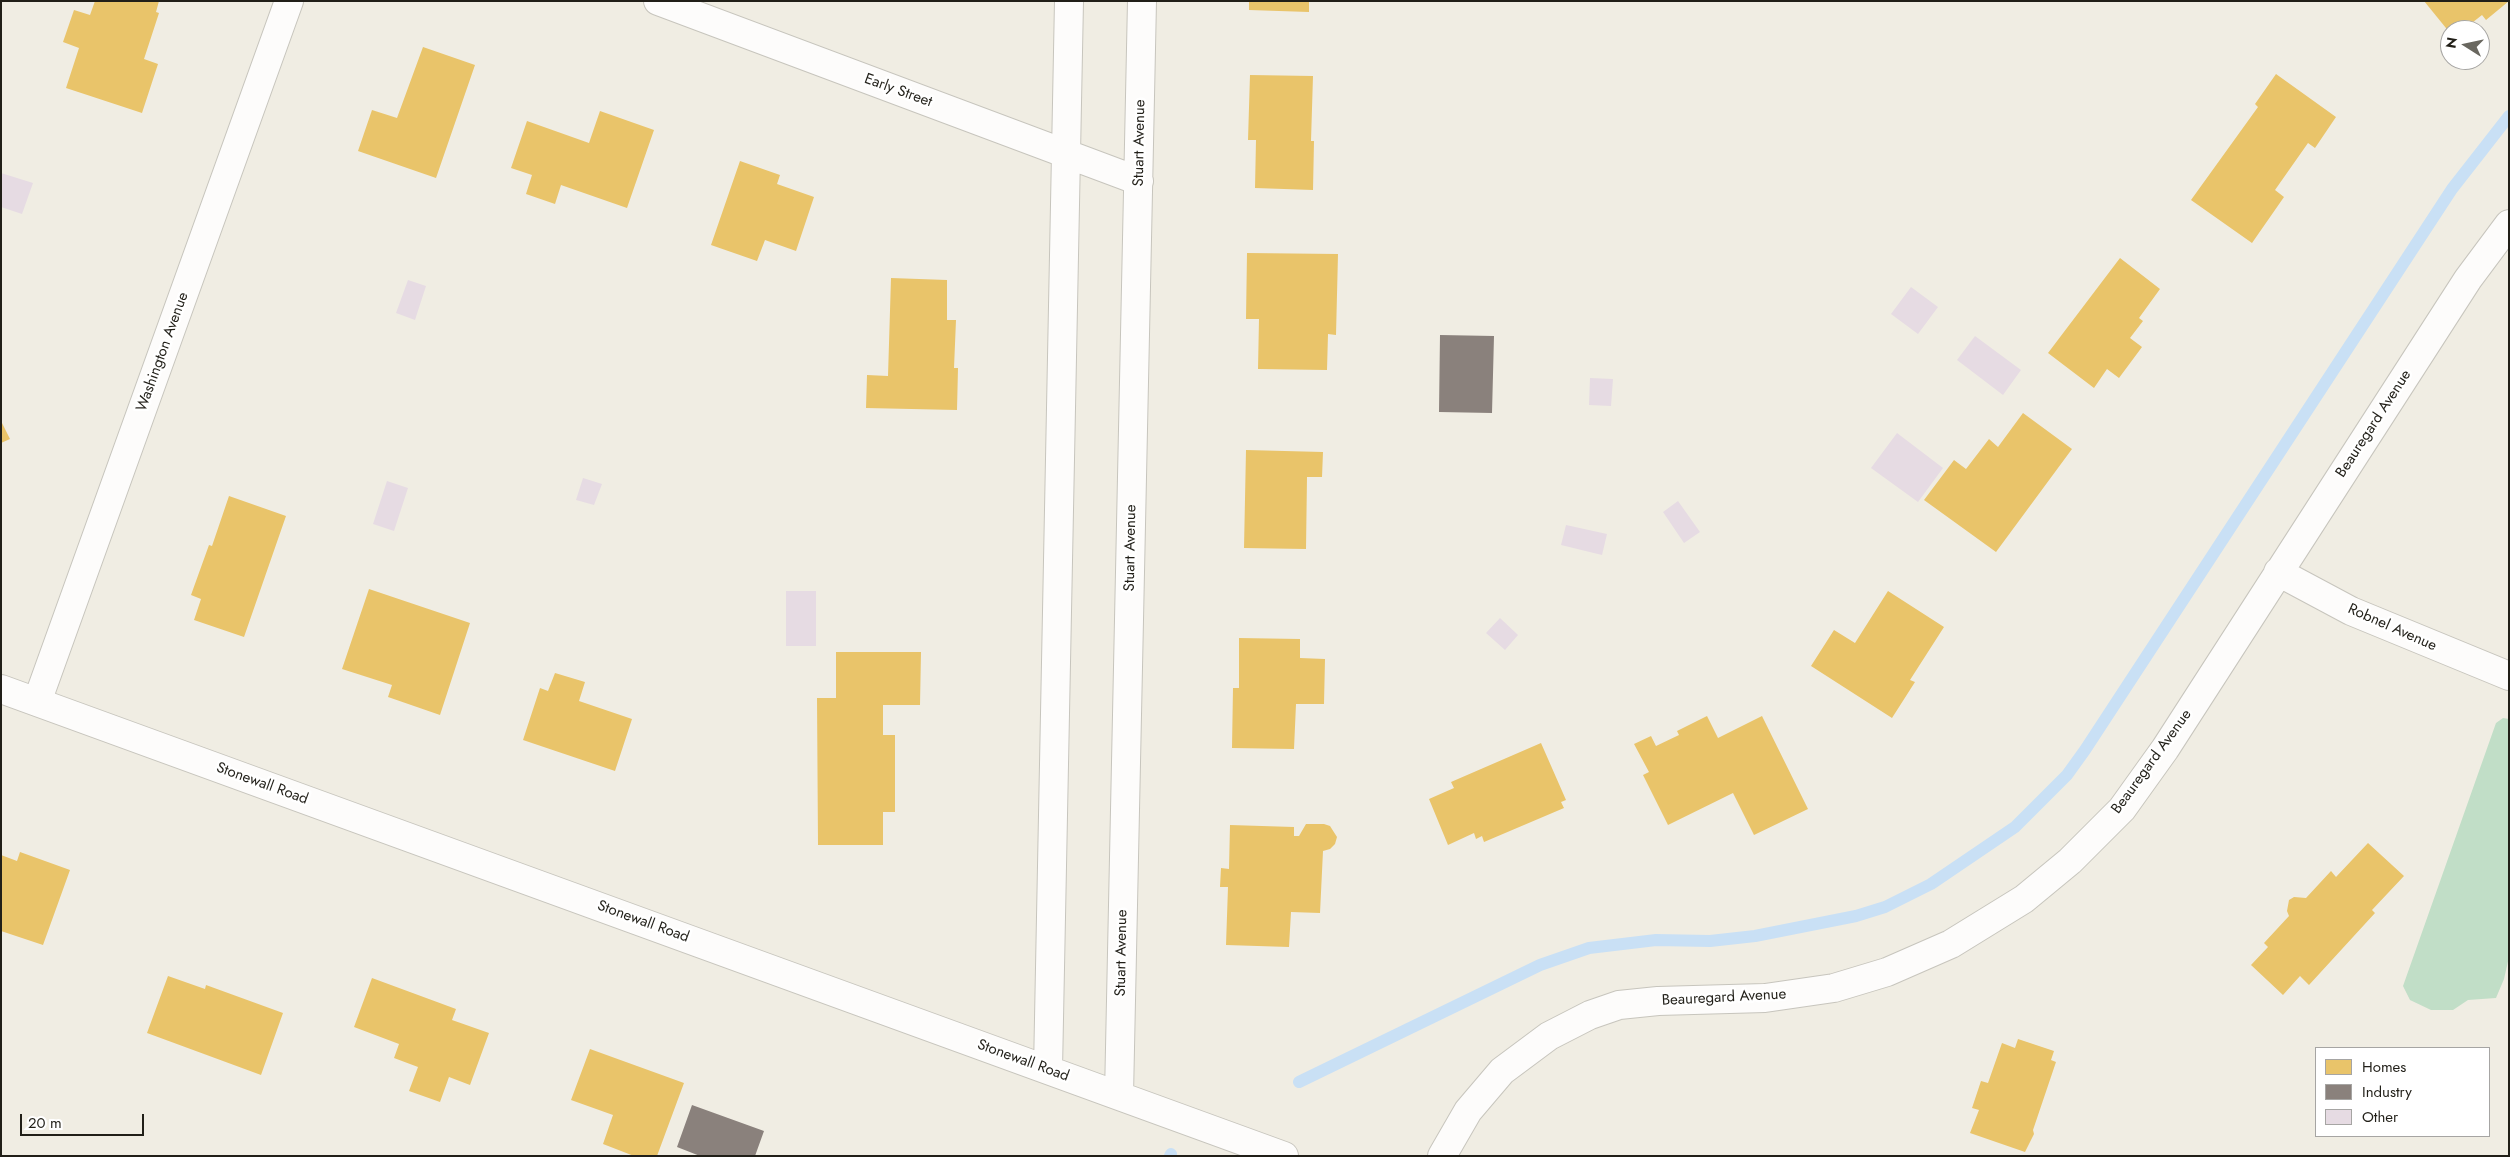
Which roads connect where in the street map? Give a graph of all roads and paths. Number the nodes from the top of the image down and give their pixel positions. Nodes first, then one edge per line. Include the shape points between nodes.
1 (289, 1) edge
2 (658, 1) edge
3 (1069, 1) edge
4 (1142, 1) edge
5 (1066, 153) junction
6 (1139, 181) junction
7 (2509, 224) edge
8 (2278, 572) junction
9 (2509, 676) edge
10 (1, 689) edge
11 (37, 702) junction
12 (1048, 1069) junction
13 (1119, 1095) junction
14 (1284, 1156) edge
15 (1442, 1156) edge

1 - 11 street, Washington Avenue
2 - 5 street, Early Street
3 - 5 street
4 - 6 street, Stuart Avenue
5 - 6 street, Early Street
5 - 12 street
6 - 13 street, Stuart Avenue
7 - 8 street, Beauregard Avenue via 2468,279
8 - 9 street, Robnel Avenue via 2351,611
8 - 15 street, Beauregard Avenue via 2165,749 2122,808 2070,861 2024,899 1951,944 1887,972 1834,988 1765,998 1619,1005 1590,1015 1550,1036 1502,1071 1468,1111
10 - 11 street, Stonewall Road
11 - 12 street, Stonewall Road
12 - 13 street, Stonewall Road
13 - 14 street, Stonewall Road

